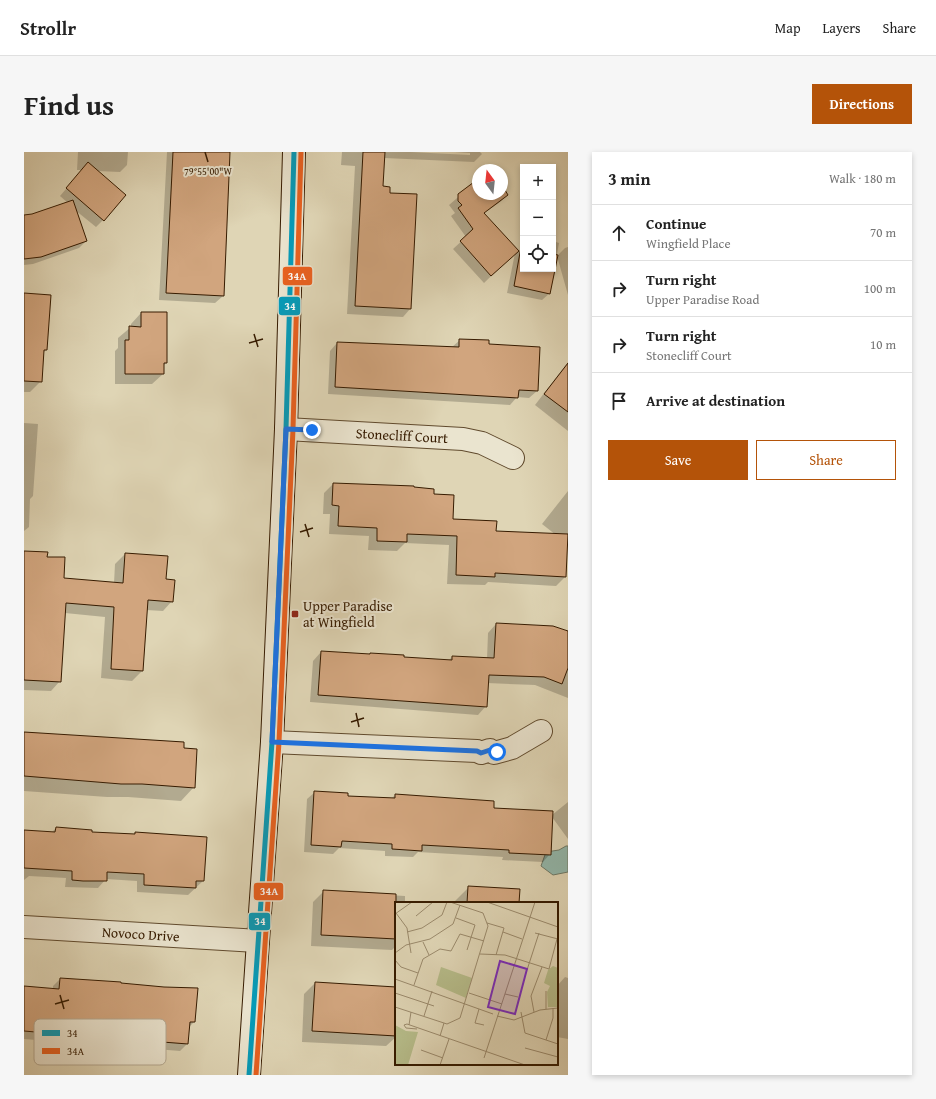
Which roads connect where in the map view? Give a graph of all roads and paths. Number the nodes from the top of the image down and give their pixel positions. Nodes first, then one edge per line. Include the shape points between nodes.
1 (294, 152) edge
2 (286, 429) junction
3 (513, 458) dead end
4 (541, 731) dead end
5 (272, 742) junction
6 (24, 927) edge
7 (258, 941) junction
8 (249, 1075) edge

1 - 2 main road
2 - 3 main road, Stonecliff Court via 464,439 482,443
2 - 5 main road
4 - 5 main road via 512,748 494,753 490,750 481,753
5 - 7 main road
6 - 7 main road, Novoco Drive
7 - 8 main road

